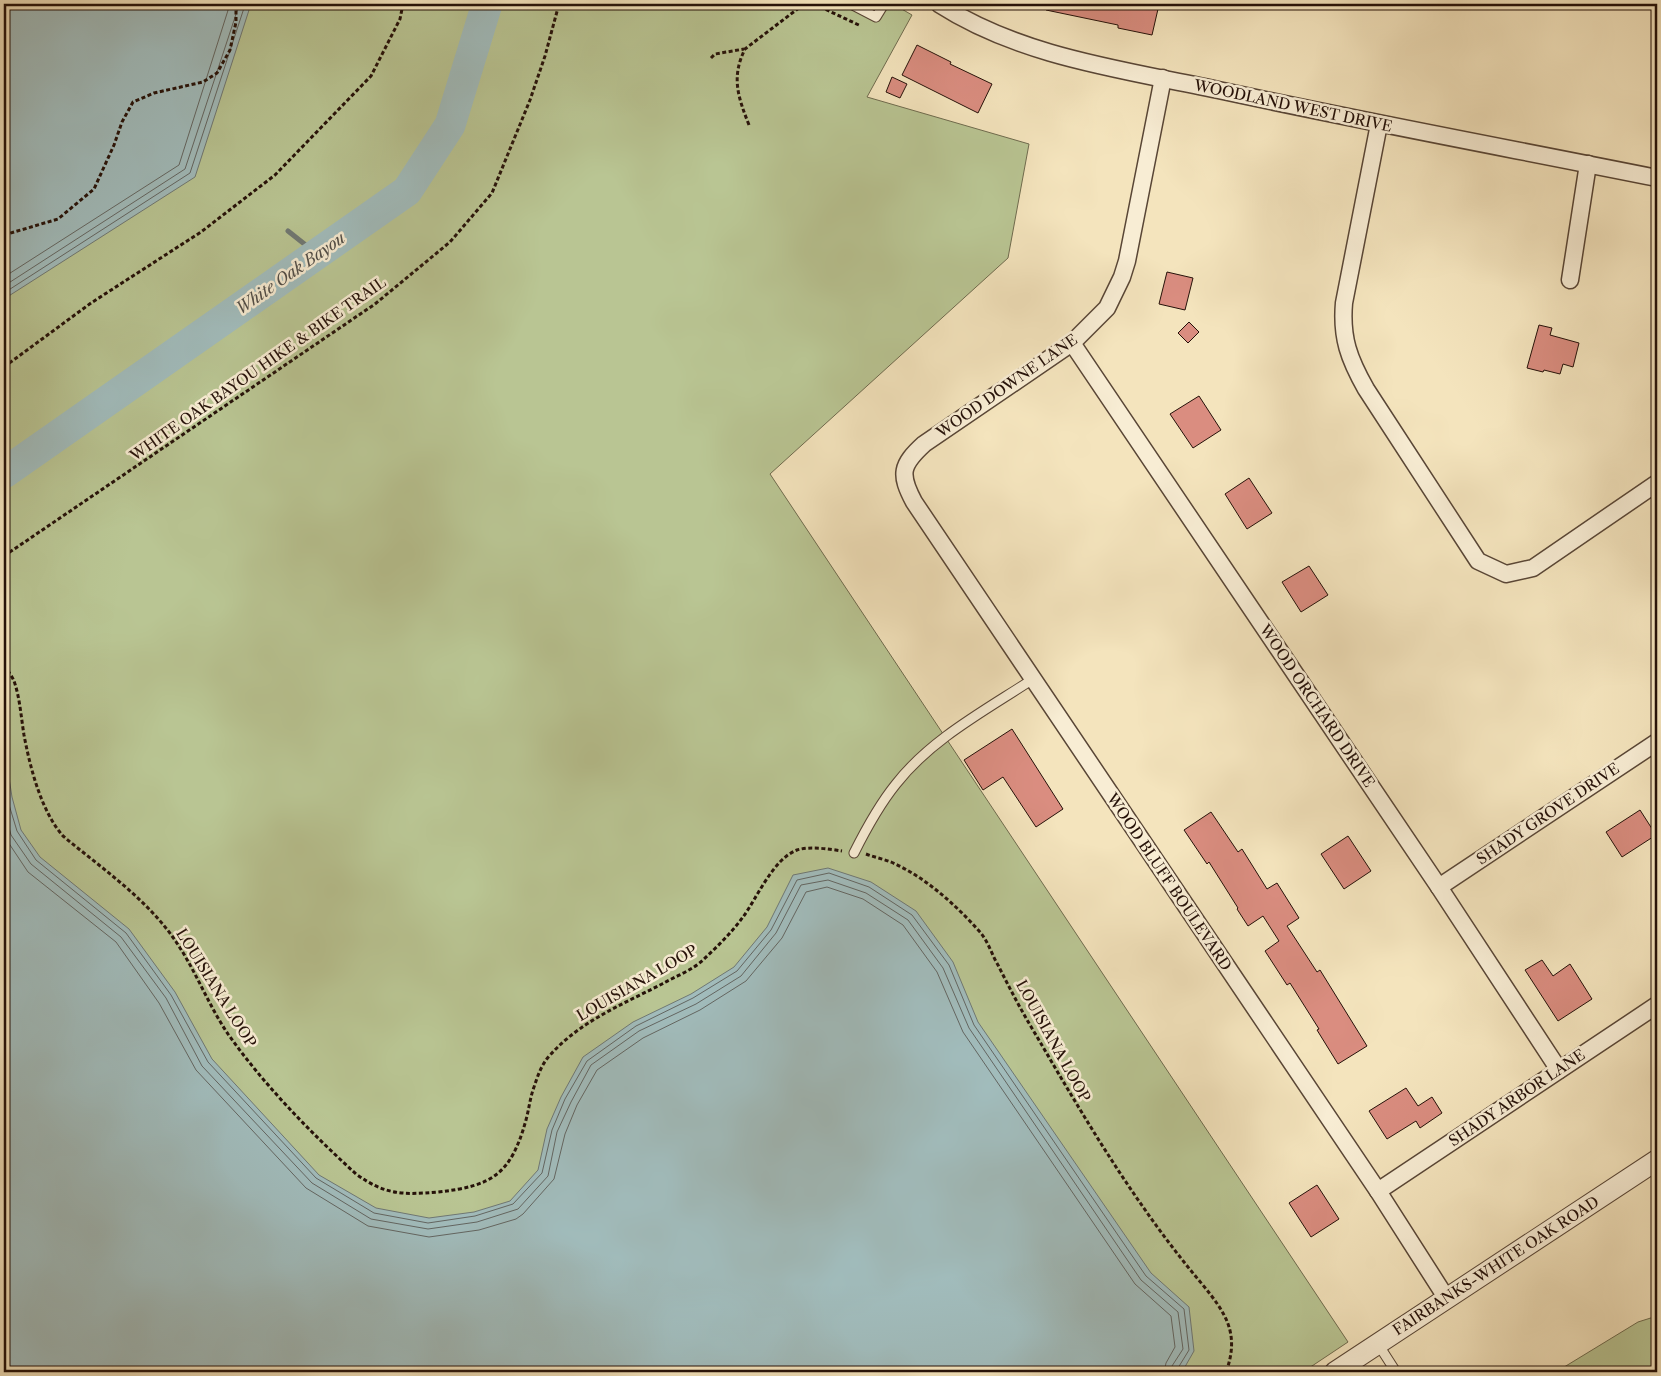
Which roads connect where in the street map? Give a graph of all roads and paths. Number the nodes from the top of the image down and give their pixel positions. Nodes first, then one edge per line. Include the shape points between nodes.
1 (236, 4) edge
2 (403, 4) edge
3 (559, 4) edge
4 (804, 4) edge
5 (814, 4) edge
6 (851, 4) edge
7 (884, 4) edge
8 (938, 4) edge
9 (868, 29) dead end
10 (744, 49) junction
11 (711, 58) dead end
12 (1163, 78) junction
13 (1380, 124) junction
14 (749, 125) dead end
15 (1588, 164) junction
16 (1657, 178) edge
17 (4, 235) edge
18 (1570, 280) dead end
19 (1072, 343) junction
20 (4, 367) edge
21 (908, 461) joint
22 (1657, 482) edge
23 (4, 556) edge
24 (4, 665) edge
25 (1033, 679) junction
26 (1657, 742) edge
27 (854, 853) junction
28 (1438, 887) junction
29 (1657, 1005) edge
30 (1559, 1070) junction
31 (1657, 1160) edge
32 (1378, 1191) junction
33 (1447, 1299) junction
34 (1378, 1344) junction
35 (1226, 1372) edge
36 (1335, 1372) edge
37 (1396, 1372) edge

1 - 17 path via 230,50 217,73 203,82 154,93 133,102 94,189 58,219
2 - 20 path via 400,19 371,76 275,175 201,232 91,303
3 - 23 path, WHITE OAK BAYOU HIKE & BIKE TRAIL via 530,100 492,193 450,242 375,304
4 - 10 path
5 - 9 path
6 - 7 lane via 876,18
8 - 12 street, WOODLAND WEST DRIVE via 986,30 1022,43 1114,69
10 - 11 path via 714,54
10 - 14 path via 736,80
12 - 13 street, WOODLAND WEST DRIVE
12 - 19 street, WOOD DOWNE LANE via 1122,277 1107,308
13 - 15 street, WOODLAND WEST DRIVE
13 - 22 street via 1342,324 1355,371 1478,561 1506,574 1533,568
15 - 16 street, WOODLAND WEST DRIVE
15 - 18 street
19 - 21 street, WOOD DOWNE LANE via 924,444
19 - 28 street, WOOD ORCHARD DRIVE
21 - 25 street, WOOD BLUFF BOULEVARD via 904,472 905,485 914,502
24 - 27 path, LOUISIANA LOOP via 13,680 36,780 57,829 149,909 171,935 228,1034 296,1115 356,1174 388,1191 449,1190 483,1183 499,1173 514,1156 539,1071 563,1041 595,1019 702,961 744,916 776,866 797,850
25 - 27 lane via 943,739 909,768 885,798
25 - 32 street, WOOD BLUFF BOULEVARD
26 - 28 street, SHADY GROVE DRIVE
27 - 35 path, LOUISIANA LOOP via 891,862 913,874 949,901 982,934 1024,1016 1082,1114 1128,1186 1225,1316 1232,1338
28 - 30 street, WOOD ORCHARD DRIVE
29 - 30 street, SHADY ARBOR LANE
30 - 32 street, SHADY ARBOR LANE
31 - 33 street, FAIRBANKS-WHITE OAK ROAD
32 - 33 street, WOOD BLUFF BOULEVARD
33 - 34 street, FAIRBANKS-WHITE OAK ROAD
34 - 36 street, FAIRBANKS-WHITE OAK ROAD
34 - 37 lane

